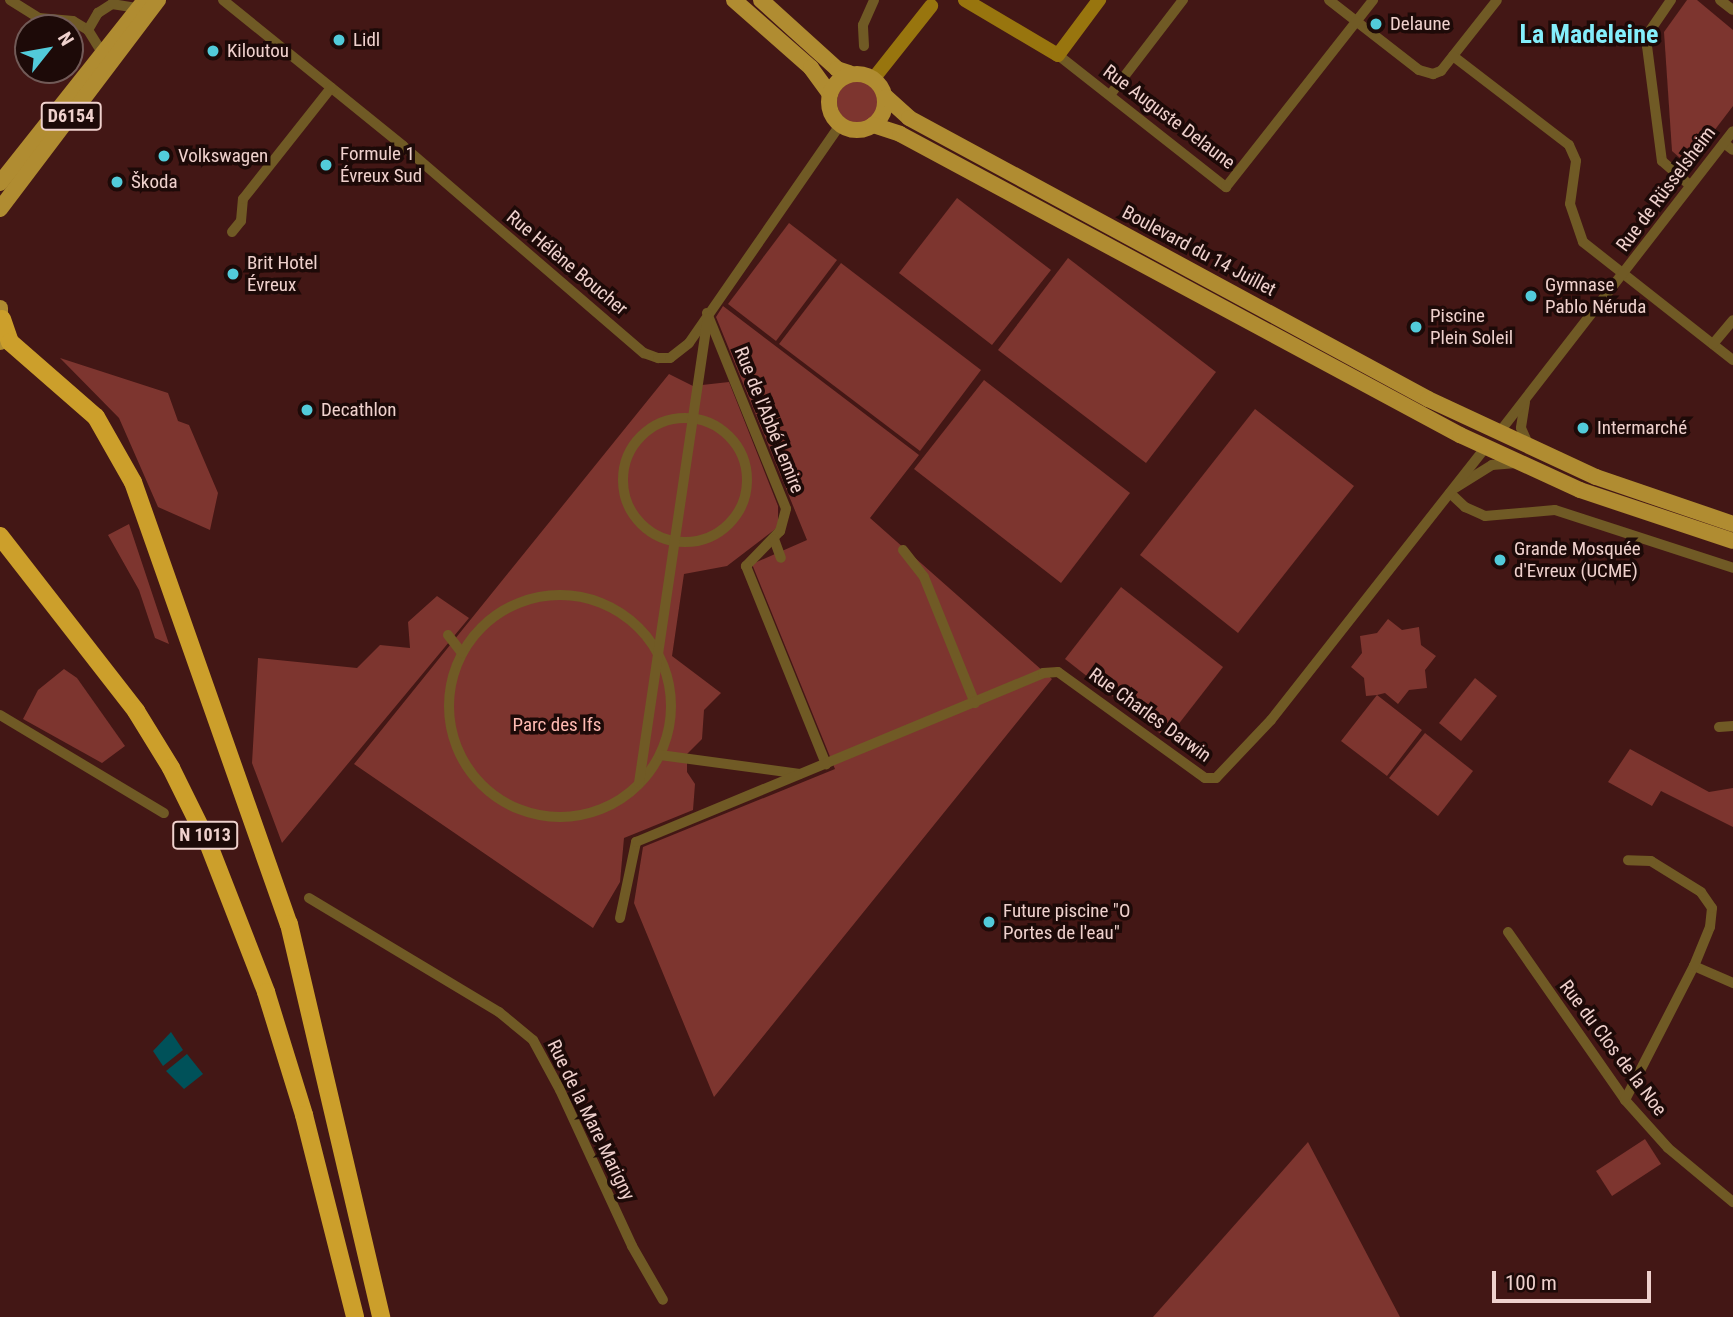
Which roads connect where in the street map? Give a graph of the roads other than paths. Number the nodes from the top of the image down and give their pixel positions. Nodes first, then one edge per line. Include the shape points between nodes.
1 (10, 0) edge
2 (158, 0) edge
3 (223, 0) edge
4 (734, 0) edge
5 (761, 0) edge
6 (874, 0) edge
7 (946, 0) edge
8 (965, 0) edge
9 (1099, 0) edge
10 (1183, 0) edge
11 (1329, 0) edge
12 (1373, 0) edge
13 (1497, 0) edge
14 (1671, 0) edge
15 (1720, 0) edge
16 (927, 3) edge
17 (141, 4) edge
18 (1733, 10) edge
19 (1354, 20) junction
20 (88, 30) junction
21 (864, 46) dead end
22 (103, 54) junction
23 (1058, 55) junction
24 (1453, 56) junction
25 (849, 73) junction
26 (874, 78) junction
27 (331, 88) junction
28 (830, 94) junction
29 (1110, 95) junction
30 (886, 97) junction
31 (840, 125) junction
32 (873, 125) junction
33 (1733, 131) edge
34 (1724, 143) junction
35 (1733, 150) edge
36 (0, 183) edge
37 (1690, 185) junction
38 (0, 209) edge
39 (232, 232) dead end
40 (1624, 274) junction
41 (1, 313) edge
42 (708, 315) junction
43 (1733, 320) edge
44 (0, 342) edge
45 (1713, 345) junction
46 (1733, 360) edge
47 (1525, 401) junction
48 (1523, 413) junction
49 (694, 418) junction
50 (1483, 426) junction
51 (1497, 434) junction
52 (1486, 447) junction
53 (1530, 449) junction
54 (1520, 464) junction
55 (1453, 491) junction
56 (1733, 524) edge
57 (0, 536) edge
58 (774, 539) junction
59 (1733, 541) edge
60 (676, 542) junction
61 (903, 550) dead end
62 (781, 558) dead end
63 (1733, 569) edge
64 (448, 635) dead end
65 (656, 651) junction
66 (463, 653) junction
67 (975, 703) junction
68 (0, 715) edge
69 (1733, 726) edge
70 (1720, 727) dead end
71 (660, 755) junction
72 (826, 764) junction
73 (801, 775) junction
74 (639, 784) junction
75 (164, 813) dead end
76 (1628, 860) dead end
77 (309, 898) dead end
78 (620, 918) dead end
79 (1508, 932) dead end
80 (1694, 966) junction
81 (1733, 984) edge
82 (1625, 1100) junction
83 (1733, 1202) edge
84 (663, 1300) dead end
85 (355, 1317) edge
86 (382, 1317) edge

1 - 20 street via 40,18 73,22
2 - 38 main road, D6154
3 - 27 street, Rue Hélène Boucher
4 - 28 main road via 811,68
5 - 25 main road via 837,69
6 - 21 street via 863,25
7 - 16 street
8 - 23 street
9 - 23 street
10 - 29 street
11 - 19 street
12 - 19 street
13 - 24 street
14 - 37 street via 1647,35 1647,46 1662,161
15 - 18 street
16 - 26 street
17 - 20 street via 112,4 98,12
17 - 22 main road, D6154
19 - 24 street via 1425,73 1441,71
19 - 29 street, Rue Auguste Delaune via 1226,187
20 - 22 street
22 - 36 main road, D6154
23 - 29 street, Rue Auguste Delaune
24 - 40 street via 1569,145 1576,161 1570,204 1576,230 1583,242
25 - 26 main road
25 - 28 main road
26 - 30 main road, Boulevard du 14 Juillet
27 - 39 street via 243,199 241,221
27 - 42 street, Rue Hélène Boucher via 644,354 670,358 688,343
28 - 31 main road via 830,115
30 - 32 main road
30 - 50 main road, Boulevard du 14 Juillet via 909,118
31 - 32 main road, Boulevard du 14 Juillet via 855,131
31 - 42 street, Rue Hélène Boucher
32 - 52 main road, Boulevard du 14 Juillet via 900,134
33 - 34 street, Rue de Rüsselsheim
34 - 35 street
34 - 37 street, Rue de Rüsselsheim
37 - 40 street, Rue de Rüsselsheim
40 - 45 street
40 - 47 street, Rue de Rüsselsheim
41 - 44 main road
41 - 86 highway, N 1013 via 10,342 96,417 133,482 289,924
42 - 49 street
42 - 58 street, Rue de l'Abbé Lemire via 783,498 785,521
43 - 45 street
45 - 46 street
47 - 48 street, Rue de Rüsselsheim
47 - 50 street
47 - 51 street, Rue de Rüsselsheim
48 - 51 street via 1509,431
48 - 53 street, Rue de Rüsselsheim via 1521,428
49 - 60 street
49 - 60 street via 662,422 648,430 632,448 623,471 623,487 635,517 646,529
49 - 60 street via 720,428 739,449 747,490 737,516 716,535
50 - 51 main road, Boulevard du 14 Juillet
51 - 52 main road
51 - 53 main road, Boulevard du 14 Juillet
52 - 54 main road, Boulevard du 14 Juillet
52 - 55 street
53 - 56 main road, Boulevard du 14 Juillet
54 - 55 street via 1499,462
54 - 59 main road, Boulevard du 14 Juillet via 1580,490
55 - 63 street via 1465,507 1485,516 1555,510
55 - 67 street, Rue Charles Darwin via 1280,710 1216,778 1205,778 1058,672 1043,673
57 - 85 highway, N 1013 via 136,711 204,833 266,992 304,1115
58 - 62 street
58 - 72 street, Rue de l'Abbé Lemire via 746,566
60 - 65 street via 662,638
61 - 67 street via 924,577
64 - 66 street
65 - 66 street via 631,621 615,610 578,596 558,595 503,611
65 - 71 street via 671,702
65 - 74 street
66 - 74 street via 450,690 452,730 463,760 494,795 537,815 569,817 600,810
67 - 72 street, Rue Charles Darwin
68 - 75 street
69 - 70 street
71 - 73 street
71 - 74 street
72 - 73 street, Rue Charles Darwin
73 - 78 street, Rue Charles Darwin via 636,842
76 - 80 street via 1651,861 1701,892 1712,908 1710,927
77 - 84 street, Rue de la Mare Marigny via 499,1012 533,1040 547,1061 632,1246
79 - 82 street, Rue du Clos de la Noe
80 - 81 street
80 - 82 street
82 - 83 street, Rue du Clos de la Noe via 1668,1148

